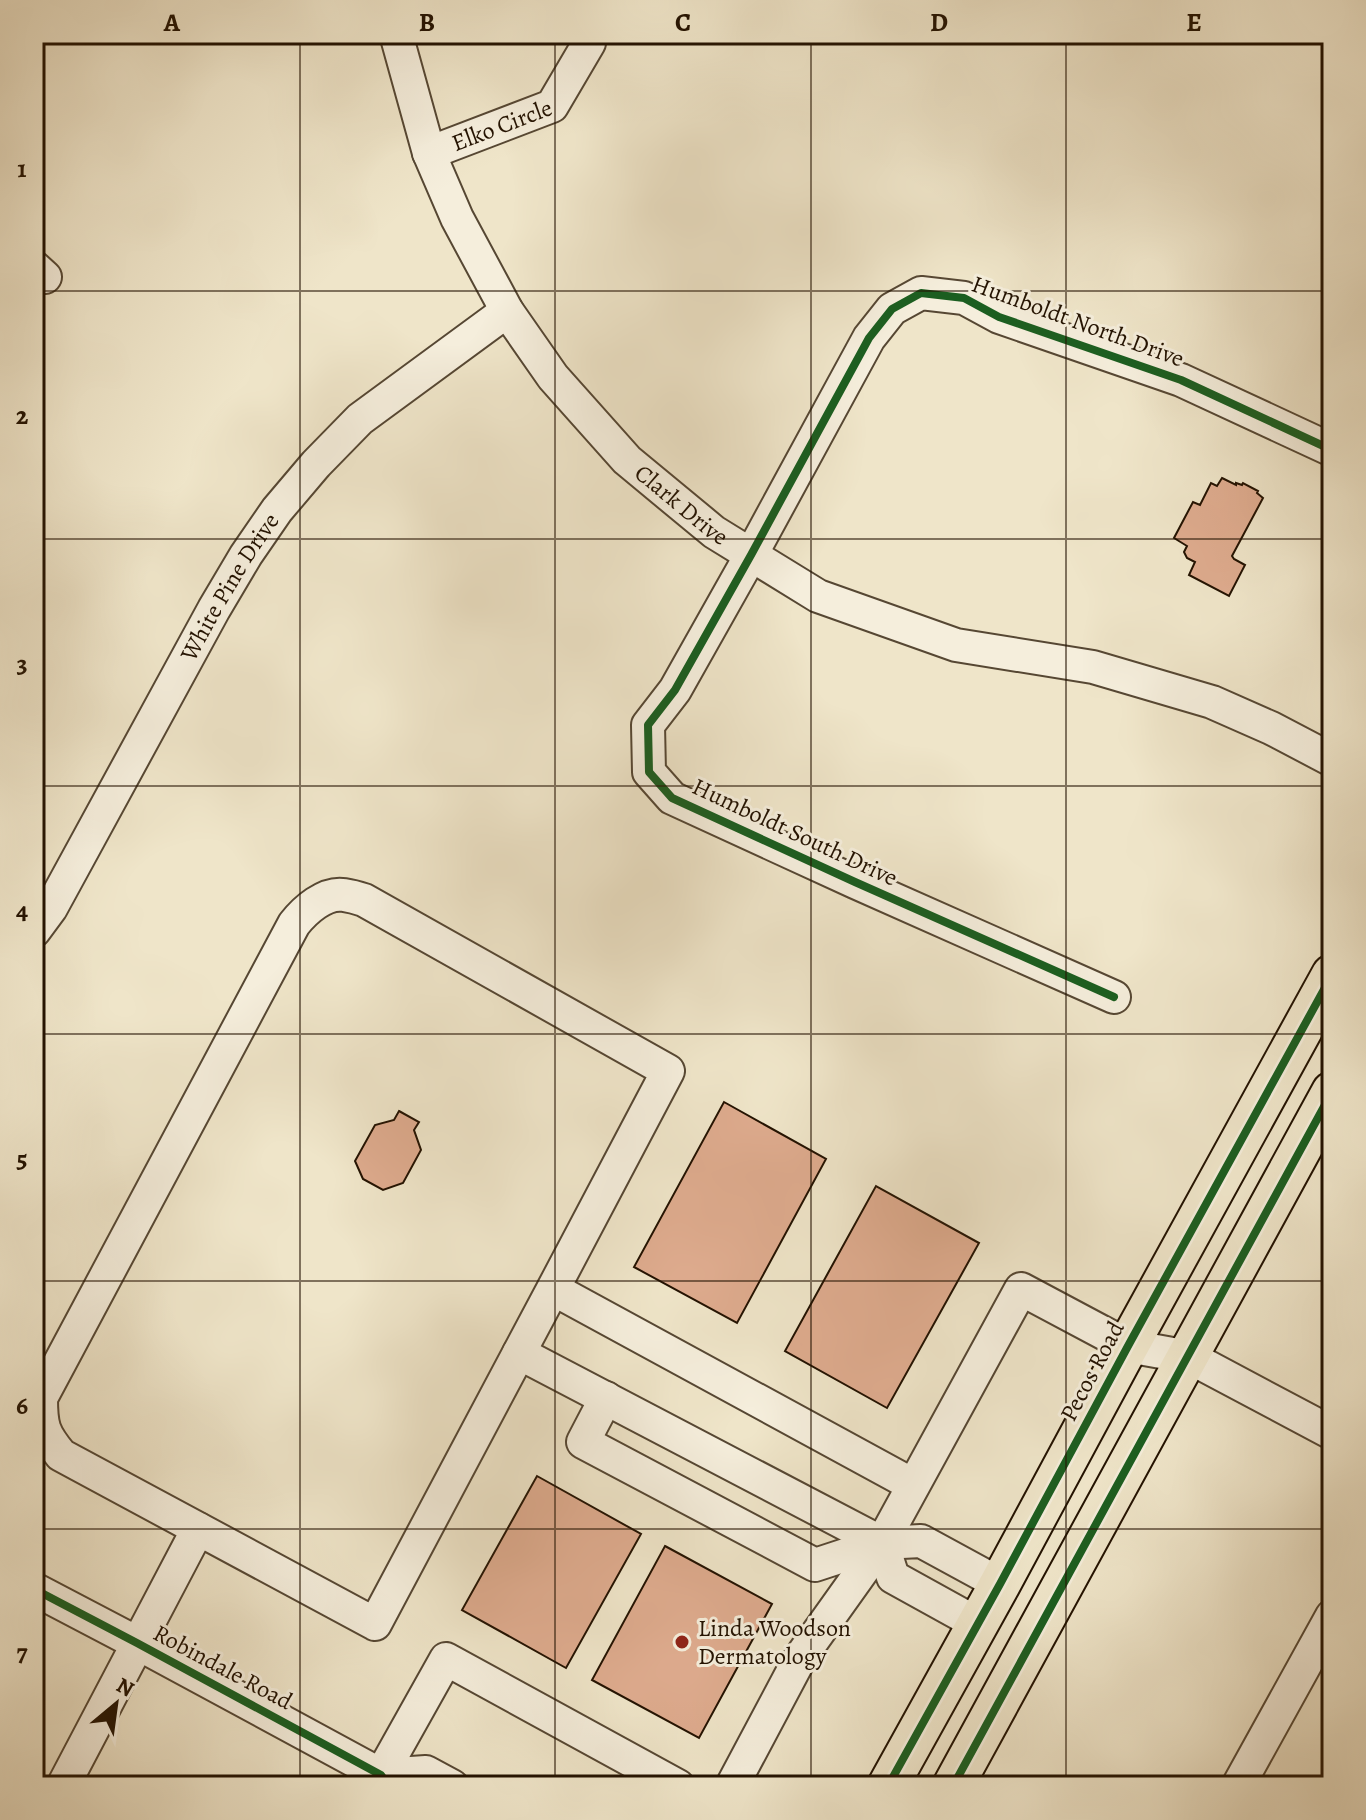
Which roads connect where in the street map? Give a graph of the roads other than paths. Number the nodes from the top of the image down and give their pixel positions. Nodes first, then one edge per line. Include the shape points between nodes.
1 (396, 34) edge
2 (589, 43) dead end
3 (429, 153) junction
4 (507, 311) junction
5 (1332, 450) edge
6 (751, 555) junction
7 (1332, 760) edge
8 (34, 931) edge
9 (1332, 975) edge
10 (1114, 997) dead end
11 (1332, 1092) edge
12 (553, 1289) junction
13 (1128, 1346) junction
14 (519, 1353) junction
15 (1189, 1357) junction
16 (606, 1398) junction
17 (1332, 1433) edge
18 (913, 1485) junction
19 (198, 1529) junction
20 (882, 1543) junction
21 (1000, 1584) junction
22 (34, 1589) edge
23 (1332, 1616) edge
24 (978, 1624) junction
25 (137, 1643) junction
26 (385, 1780) edge
27 (63, 1786) edge
28 (452, 1786) edge
29 (678, 1786) edge
30 (732, 1786) edge
31 (888, 1786) edge
32 (953, 1786) edge
33 (1238, 1786) edge

1 - 3 street, Clark Drive
2 - 3 street, Elko Circle via 552,106
3 - 4 street, Clark Drive
4 - 6 street, Clark Drive via 553,377 627,460 714,532
4 - 8 street, White Pine Drive via 360,419 277,510 214,609
5 - 6 street, Humboldt North Drive via 1181,380 999,317 964,298 921,293 892,309 869,338
6 - 7 street, Clark Drive via 818,596 956,645 1093,667 1212,702
6 - 10 street, Humboldt South Drive via 675,690 648,725 649,772 672,798
9 - 13 main road, Pecos Road
11 - 15 main road
12 - 14 street
12 - 18 street
12 - 19 street via 668,1071 364,900 341,894 322,899 294,924 41,1398 47,1437 61,1455
13 - 15 street
13 - 18 street via 1021,1289
13 - 21 main road, Pecos Road
14 - 16 street
14 - 19 street via 375,1624
15 - 17 street
15 - 32 main road
16 - 20 street
16 - 20 street via 583,1442 815,1565
18 - 20 street
19 - 25 street
20 - 21 street via 921,1541
20 - 24 street via 893,1577
20 - 30 street via 800,1658
21 - 24 main road, Pecos Road
22 - 25 street, Robindale Road
23 - 33 street
24 - 31 main road, Pecos Road
25 - 26 street, Robindale Road
25 - 27 street
26 - 28 street via 426,1772
26 - 29 street via 446,1659

